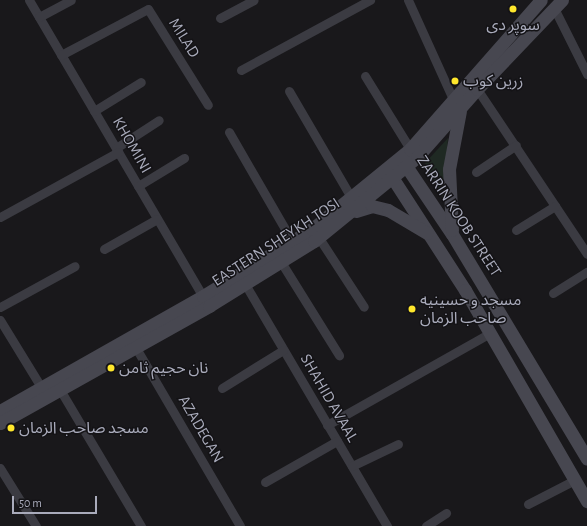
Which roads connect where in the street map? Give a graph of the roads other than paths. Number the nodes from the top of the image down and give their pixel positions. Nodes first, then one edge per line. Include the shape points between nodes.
1 (29, 0) edge
2 (71, 0) edge
3 (254, 0) edge
4 (370, 0) edge
5 (408, 0) edge
6 (541, 0) edge
7 (558, 4) edge
8 (39, 17) junction
9 (220, 18) dead end
10 (61, 55) junction
11 (241, 70) dead end
12 (587, 74) edge
13 (365, 76) dead end
14 (141, 82) dead end
15 (477, 89) junction
16 (289, 91) dead end
17 (457, 104) junction
18 (208, 105) dead end
19 (94, 111) junction
20 (160, 120) dead end
21 (229, 132) dead end
22 (516, 145) junction
23 (410, 148) junction
24 (117, 150) junction
25 (184, 158) dead end
26 (404, 162) junction
27 (476, 172) dead end
28 (390, 173) junction
29 (138, 186) junction
30 (351, 197) junction
31 (555, 206) junction
32 (352, 212) junction
33 (0, 217) edge
34 (157, 219) junction
35 (516, 230) dead end
36 (452, 234) junction
37 (431, 235) junction
38 (319, 238) junction
39 (292, 241) junction
40 (459, 246) junction
41 (104, 249) dead end
42 (442, 253) junction
43 (587, 254) edge
44 (281, 262) junction
45 (75, 266) dead end
46 (587, 272) edge
47 (245, 284) junction
48 (554, 293) dead end
49 (206, 301) junction
50 (364, 307) dead end
51 (0, 308) edge
52 (0, 320) edge
53 (490, 333) junction
54 (136, 348) junction
55 (283, 350) junction
56 (339, 356) dead end
57 (41, 387) junction
58 (59, 388) junction
59 (222, 388) dead end
60 (0, 411) edge
61 (0, 423) edge
62 (327, 424) junction
63 (337, 441) junction
64 (398, 444) dead end
65 (587, 459) edge
66 (352, 466) junction
67 (0, 468) edge
68 (575, 480) junction
69 (265, 482) dead end
70 (587, 501) edge
71 (528, 504) dead end
72 (446, 513) dead end
73 (36, 526) edge
74 (141, 526) edge
75 (240, 526) edge
76 (387, 526) edge
77 (426, 526) edge

1 - 8 street, KHOMINI
2 - 8 street
3 - 9 street
4 - 11 street
5 - 17 street
6 - 17 main road, EASTERN SHEYKH TOSI
7 - 12 street
7 - 15 main road, EASTERN SHEYKH TOSI
8 - 10 street, KHOMINI
10 - 18 street, MILAD via 148,9
10 - 19 street, KHOMINI
13 - 23 street
14 - 19 street
15 - 17 main road, EASTERN SHEYKH TOSI
15 - 22 street
16 - 30 street
17 - 23 main road, EASTERN SHEYKH TOSI
17 - 26 main road, EASTERN SHEYKH TOSI
17 - 36 main road via 449,169
19 - 24 street, KHOMINI
20 - 24 street
21 - 39 street
22 - 27 street
22 - 31 street
23 - 26 main road, EASTERN SHEYKH TOSI
24 - 29 street, KHOMINI
24 - 33 street
25 - 29 street
26 - 28 main road, EASTERN SHEYKH TOSI
26 - 36 main road, ZARRIN KOOB STREET
28 - 30 main road, EASTERN SHEYKH TOSI
28 - 32 main road, EASTERN SHEYKH TOSI
28 - 37 main road
29 - 34 street, KHOMINI
30 - 39 main road, EASTERN SHEYKH TOSI
31 - 35 street
31 - 43 street
32 - 37 main road via 372,206 388,210
32 - 38 main road, EASTERN SHEYKH TOSI
34 - 41 street
34 - 49 street, KHOMINI
36 - 40 main road, ZARRIN KOOB STREET
37 - 42 main road
38 - 44 main road, EASTERN SHEYKH TOSI
38 - 50 street
39 - 49 main road, EASTERN SHEYKH TOSI
40 - 42 main road via 446,245
40 - 65 main road, ZARRIN KOOB STREET
42 - 53 main road
44 - 47 main road, EASTERN SHEYKH TOSI
44 - 56 street
45 - 51 street
46 - 48 street
47 - 49 main road, EASTERN SHEYKH TOSI
47 - 55 street, SHAHID AVAAL
49 - 54 main road, EASTERN SHEYKH TOSI
49 - 57 main road, EASTERN SHEYKH TOSI
52 - 57 street
53 - 62 street
53 - 68 main road
54 - 58 main road, EASTERN SHEYKH TOSI
54 - 75 street, AZADEGAN
55 - 59 street
55 - 62 street, SHAHID AVAAL
57 - 60 main road, EASTERN SHEYKH TOSI
58 - 61 main road, EASTERN SHEYKH TOSI
58 - 74 street
62 - 63 street, SHAHID AVAAL
63 - 66 street, SHAHID AVAAL
63 - 69 street
64 - 66 street
66 - 76 street, SHAHID AVAAL
67 - 73 street
68 - 70 main road
68 - 71 street
72 - 77 street

